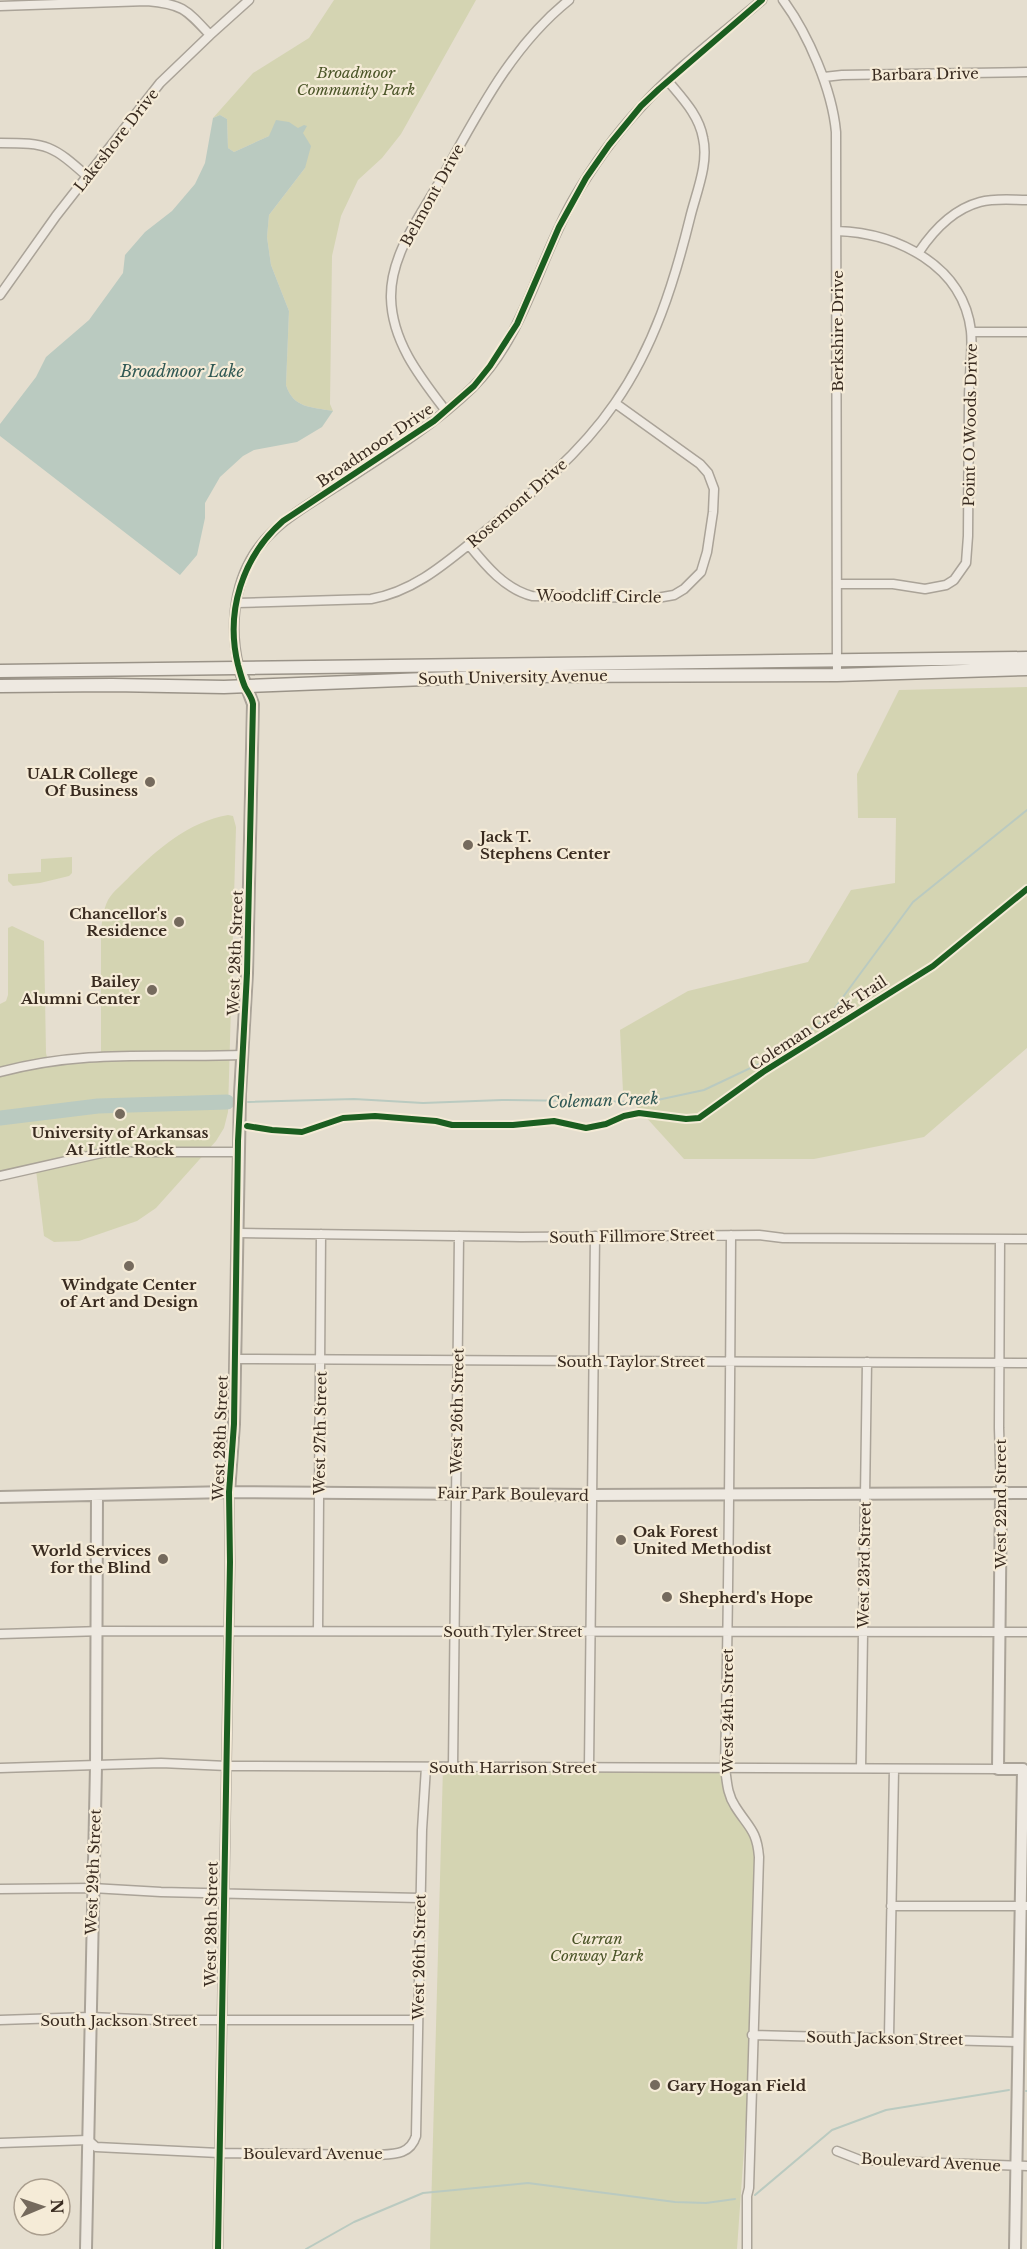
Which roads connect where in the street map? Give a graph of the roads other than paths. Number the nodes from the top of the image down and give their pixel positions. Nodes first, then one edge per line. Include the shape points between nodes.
1 (249, 0) edge
2 (569, 0) edge
3 (762, 0) edge
4 (783, 0) edge
5 (0, 6) edge
6 (210, 35) junction
7 (1027, 72) edge
8 (824, 77) junction
9 (668, 81) junction
10 (0, 143) edge
11 (88, 177) junction
12 (1027, 200) edge
13 (837, 231) junction
14 (919, 252) junction
15 (1, 291) edge
16 (971, 332) junction
17 (1027, 332) edge
18 (615, 403) junction
19 (446, 411) junction
20 (469, 545) junction
21 (837, 584) junction
22 (237, 603) junction
23 (1027, 658) edge
24 (836, 660) junction
25 (239, 668) junction
26 (1027, 669) edge
27 (0, 671) edge
28 (837, 675) junction
29 (0, 686) edge
30 (244, 686) junction
31 (243, 1055) junction
32 (0, 1072) edge
33 (238, 1152) junction
34 (0, 1176) edge
35 (238, 1233) junction
36 (321, 1234) junction
37 (731, 1235) junction
38 (459, 1236) junction
39 (595, 1236) junction
40 (1000, 1239) junction
41 (1027, 1239) edge
42 (235, 1359) junction
43 (320, 1359) junction
44 (458, 1360) junction
45 (594, 1361) junction
46 (730, 1361) junction
47 (867, 1362) junction
48 (999, 1363) junction
49 (1027, 1363) edge
50 (229, 1492) junction
51 (319, 1492) junction
52 (455, 1492) junction
53 (1001, 1493) junction
54 (1027, 1493) edge
55 (730, 1494) junction
56 (97, 1495) junction
57 (591, 1495) junction
58 (865, 1495) junction
59 (0, 1497) edge
60 (95, 1631) junction
61 (228, 1631) junction
62 (318, 1631) junction
63 (454, 1631) junction
64 (591, 1631) junction
65 (728, 1631) junction
66 (863, 1632) junction
67 (999, 1632) junction
68 (1027, 1632) edge
69 (0, 1634) edge
70 (96, 1766) junction
71 (227, 1766) junction
72 (426, 1767) junction
73 (453, 1767) junction
74 (589, 1767) junction
75 (0, 1768) edge
76 (724, 1768) junction
77 (861, 1768) junction
78 (894, 1768) junction
79 (998, 1769) junction
80 (1025, 1769) edge
81 (92, 1888) junction
82 (0, 1889) edge
83 (224, 1894) junction
84 (420, 1898) junction
85 (891, 1906) junction
86 (1024, 1906) edge
87 (90, 2017) junction
88 (0, 2020) edge
89 (221, 2020) junction
90 (418, 2020) junction
91 (752, 2035) junction
92 (1021, 2035) edge
93 (889, 2037) junction
94 (88, 2140) junction
95 (0, 2143) edge
96 (411, 2146) joint
97 (837, 2151) dead end
98 (219, 2153) junction
99 (1022, 2166) edge
100 (86, 2249) edge
101 (218, 2249) edge
102 (747, 2249) edge
103 (1015, 2249) edge

1 - 6 street, Lakeshore Drive
2 - 19 street, Belmont Drive via 523,46 484,102 409,236 394,271 391,298 396,333
3 - 9 street, Broadmoor Drive
4 - 8 street, Berkshire Drive
5 - 6 street via 165,2 191,14
6 - 11 street, Lakeshore Drive via 160,83
7 - 8 street, Barbara Drive
8 - 13 street, Berkshire Drive via 836,132
9 - 18 street, Rosemont Drive via 699,125 705,145 703,163 666,302
9 - 19 street, Broadmoor Drive via 625,125 586,178 508,338 474,386
10 - 11 street via 46,146
11 - 15 street, Lakeshore Drive
12 - 14 street via 987,201 968,207 937,230
13 - 14 street, Point O Woods Drive
13 - 21 street, Berkshire Drive
14 - 16 street, Point O Woods Drive via 955,285
16 - 17 street
16 - 21 street, Point O Woods Drive via 966,563 954,580 937,588
18 - 20 street, Rosemont Drive via 554,474
18 - 20 street, Woodcliff Circle via 692,457 711,479 714,500 707,552 701,572 692,583 674,595 657,598 532,596 497,577
19 - 22 street, Broadmoor Drive via 275,528 251,559
20 - 22 street, Rosemont Drive via 431,575 387,596 355,601
21 - 24 street, Berkshire Drive
22 - 25 street, Broadmoor Drive via 233,634
23 - 24 main road, South University Avenue
24 - 25 main road, South University Avenue
24 - 28 street, Berkshire Drive
25 - 27 main road, South University Avenue
25 - 30 street, West 28th Street
26 - 28 main road, South University Avenue
28 - 30 main road, South University Avenue via 513,676
29 - 30 main road, South University Avenue
30 - 31 street, West 28th Street via 253,704
31 - 32 street via 83,1056 34,1062
31 - 33 street, West 28th Street
33 - 34 street via 106,1152
33 - 35 street, West 28th Street
35 - 36 street, South Fillmore Street
35 - 42 street, West 28th Street
36 - 38 street, South Fillmore Street
36 - 43 street, West 27th Street
37 - 39 street, South Fillmore Street
37 - 40 street, South Fillmore Street
37 - 46 street, West 24th Street
38 - 39 street, South Fillmore Street
38 - 44 street, West 26th Street
39 - 45 street
40 - 41 street, South Fillmore Street
40 - 48 street, West 22nd Street
42 - 43 street, South Taylor Street
42 - 50 street, West 28th Street
43 - 44 street, South Taylor Street
43 - 51 street, West 27th Street
44 - 45 street, South Taylor Street
44 - 52 street, West 26th Street
45 - 46 street, South Taylor Street
45 - 57 street
46 - 47 street, South Taylor Street
46 - 55 street, West 24th Street
47 - 48 street, South Taylor Street
47 - 58 street, West 23rd Street
48 - 49 street, South Taylor Street
48 - 53 street, West 22nd Street
50 - 51 street, Fair Park Boulevard
50 - 56 street, Fair Park Boulevard
50 - 61 street, West 28th Street
51 - 52 street, Fair Park Boulevard
51 - 62 street, West 27th Street
52 - 57 street, Fair Park Boulevard
52 - 63 street, West 26th Street
53 - 54 street, Fair Park Boulevard
53 - 58 street, Fair Park Boulevard
53 - 67 street, West 22nd Street
55 - 57 street, Fair Park Boulevard
55 - 58 street, Fair Park Boulevard
55 - 65 street, West 24th Street
56 - 59 street, Fair Park Boulevard
56 - 60 street, West 29th Street
57 - 64 street
58 - 66 street, West 23rd Street
60 - 61 street, South Tyler Street
60 - 69 street, South Tyler Street
60 - 70 street, West 29th Street
61 - 62 street, South Tyler Street
61 - 71 street, West 28th Street
62 - 63 street, South Tyler Street
63 - 64 street, South Tyler Street
63 - 73 street, West 26th Street
64 - 65 street, South Tyler Street
64 - 74 street
65 - 66 street, South Tyler Street
65 - 76 street, West 24th Street
66 - 67 street, South Tyler Street
66 - 77 street, West 23rd Street
67 - 68 street, South Tyler Street
67 - 79 street, West 22nd Street
70 - 71 street, South Harrison Street
70 - 75 street, South Harrison Street
70 - 81 street, West 29th Street
71 - 72 street, South Harrison Street
71 - 83 street, West 28th Street
72 - 73 street, South Harrison Street
72 - 84 street, West 26th Street
73 - 74 street, South Harrison Street
74 - 76 street, South Harrison Street
76 - 77 street, South Harrison Street
76 - 91 street, West 24th Street via 734,1804 752,1828 758,1845
77 - 78 street, South Harrison Street
78 - 79 street, South Harrison Street
78 - 85 street
79 - 80 street, South Harrison Street
80 - 86 street
81 - 82 street
81 - 83 street
81 - 87 street, West 29th Street
83 - 84 street
83 - 89 street, West 28th Street
84 - 90 street, West 26th Street
85 - 86 street
85 - 93 street
86 - 92 street
87 - 88 street, South Jackson Street
87 - 89 street, South Jackson Street
87 - 94 street, West 29th Street
89 - 90 street, South Jackson Street
89 - 98 street, West 28th Street
90 - 96 street, West 26th Street via 416,2136
91 - 93 street, South Jackson Street
91 - 102 street, West 24th Street
92 - 93 street, South Jackson Street
92 - 99 street
94 - 95 street, Boulevard Avenue
94 - 98 street, Boulevard Avenue via 96,2147
94 - 100 street, West 29th Street
96 - 98 street, Boulevard Avenue via 403,2152 377,2154
97 - 99 street, Boulevard Avenue via 860,2160
98 - 101 street, West 28th Street
99 - 103 street

